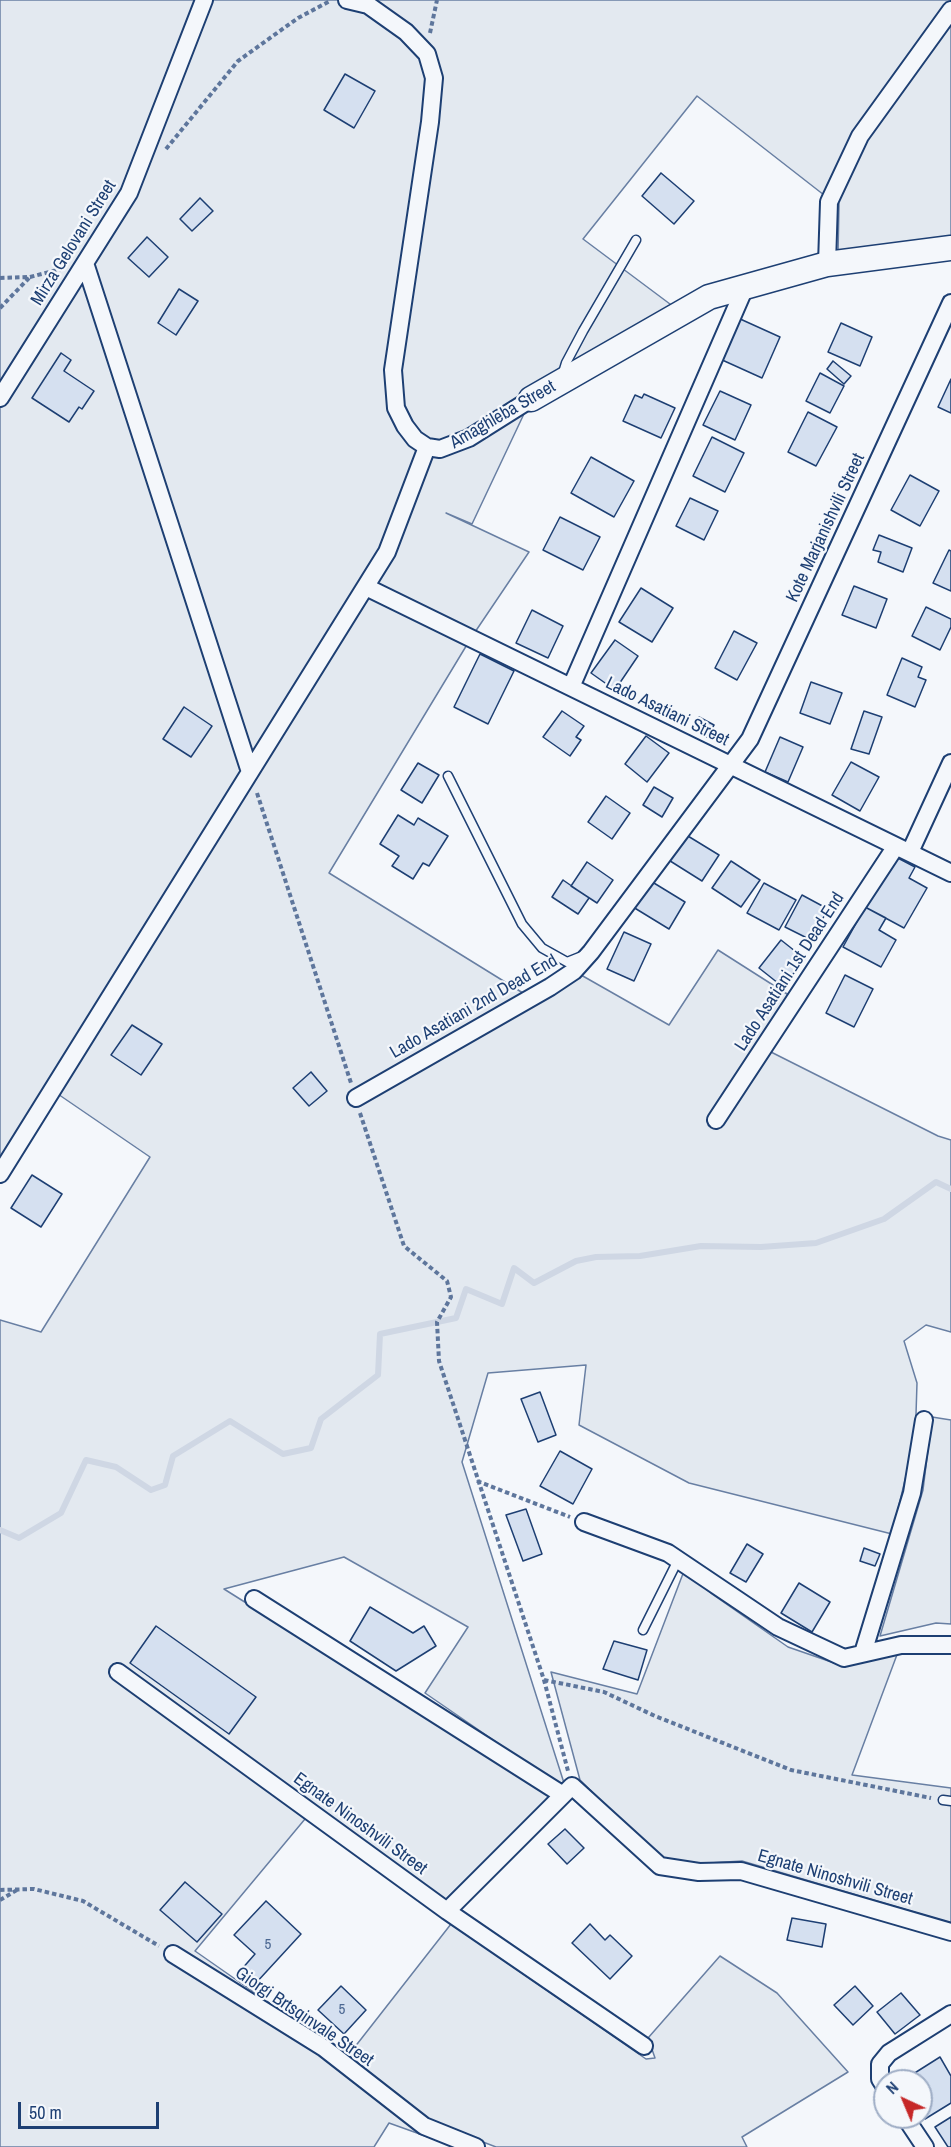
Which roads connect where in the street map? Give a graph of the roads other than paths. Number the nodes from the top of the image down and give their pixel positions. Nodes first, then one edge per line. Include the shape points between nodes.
1 (204, 0) edge
2 (347, 0) edge
3 (951, 10) edge
4 (636, 240) dead end
5 (951, 248) edge
6 (85, 263) junction
7 (827, 264) junction
8 (746, 285) junction
9 (951, 303) edge
10 (560, 382) junction
11 (0, 398) edge
12 (531, 399) joint
13 (427, 447) junction
14 (366, 587) junction
15 (571, 687) junction
16 (951, 762) edge
17 (729, 764) junction
18 (250, 772) junction
19 (447, 776) dead end
20 (903, 849) junction
21 (951, 873) edge
22 (591, 952) junction
23 (356, 1098) road end
24 (716, 1120) dead end
25 (0, 1174) edge
26 (924, 1420) dead end
27 (584, 1522) road end
28 (678, 1560) junction
29 (254, 1599) dead end
30 (643, 1630) dead end
31 (951, 1645) edge
32 (863, 1653) junction
33 (118, 1672) dead end
34 (567, 1791) junction
35 (447, 1911) junction
36 (951, 1932) edge
37 (172, 1954) road end
38 (951, 2014) edge
39 (644, 2046) dead end
40 (880, 2069) edge
41 (913, 2129) edge
42 (454, 2142) edge
43 (476, 2147) edge
44 (925, 2147) edge

1 - 6 street, Mirza Gelovani Street via 129,193
2 - 13 street, Amaghleba Street via 368,5 406,32 427,54 434,78 393,370 396,408 414,439
3 - 7 street via 860,136 829,202
4 - 10 lane via 566,363
5 - 7 street, Amaghleba Street
6 - 11 street, Mirza Gelovani Street
6 - 18 street
7 - 8 street, Amaghleba Street
8 - 10 street, Amaghleba Street via 710,297
8 - 15 street
9 - 17 street, Kote Marjanishvili Street via 750,739
10 - 12 street, Amaghleba Street
12 - 13 street, Amaghleba Street via 453,446
13 - 14 street via 387,552
14 - 15 street, Lado Asatiani Street
14 - 18 street
15 - 17 street, Lado Asatiani Street
16 - 20 street, Lado Asatiani 1st Dead End
17 - 20 street, Lado Asatiani Street
17 - 22 street, Lado Asatiani 2nd Dead End
18 - 25 street
19 - 22 lane via 522,924 542,948 567,962
20 - 21 street, Lado Asatiani Street
20 - 24 street, Lado Asatiani 1st Dead End
22 - 23 street, Lado Asatiani 2nd Dead End via 574,971 550,987
26 - 32 street via 912,1493
27 - 28 street
28 - 30 lane
28 - 32 street via 778,1627 844,1658
29 - 34 street, Egnate Ninoshvili Street
31 - 32 street via 901,1645
33 - 35 street, Egnate Ninoshvili Street
34 - 35 street
34 - 36 street, Egnate Ninoshvili Street via 660,1866 699,1872 741,1871
35 - 39 street, Egnate Ninoshvili Street
37 - 42 street, Giorgi Brtsqinvale Street via 324,2049 424,2126
38 - 40 street via 889,2053
41 - 44 street
42 - 43 street, Giorgi Brtsqinvale Street

